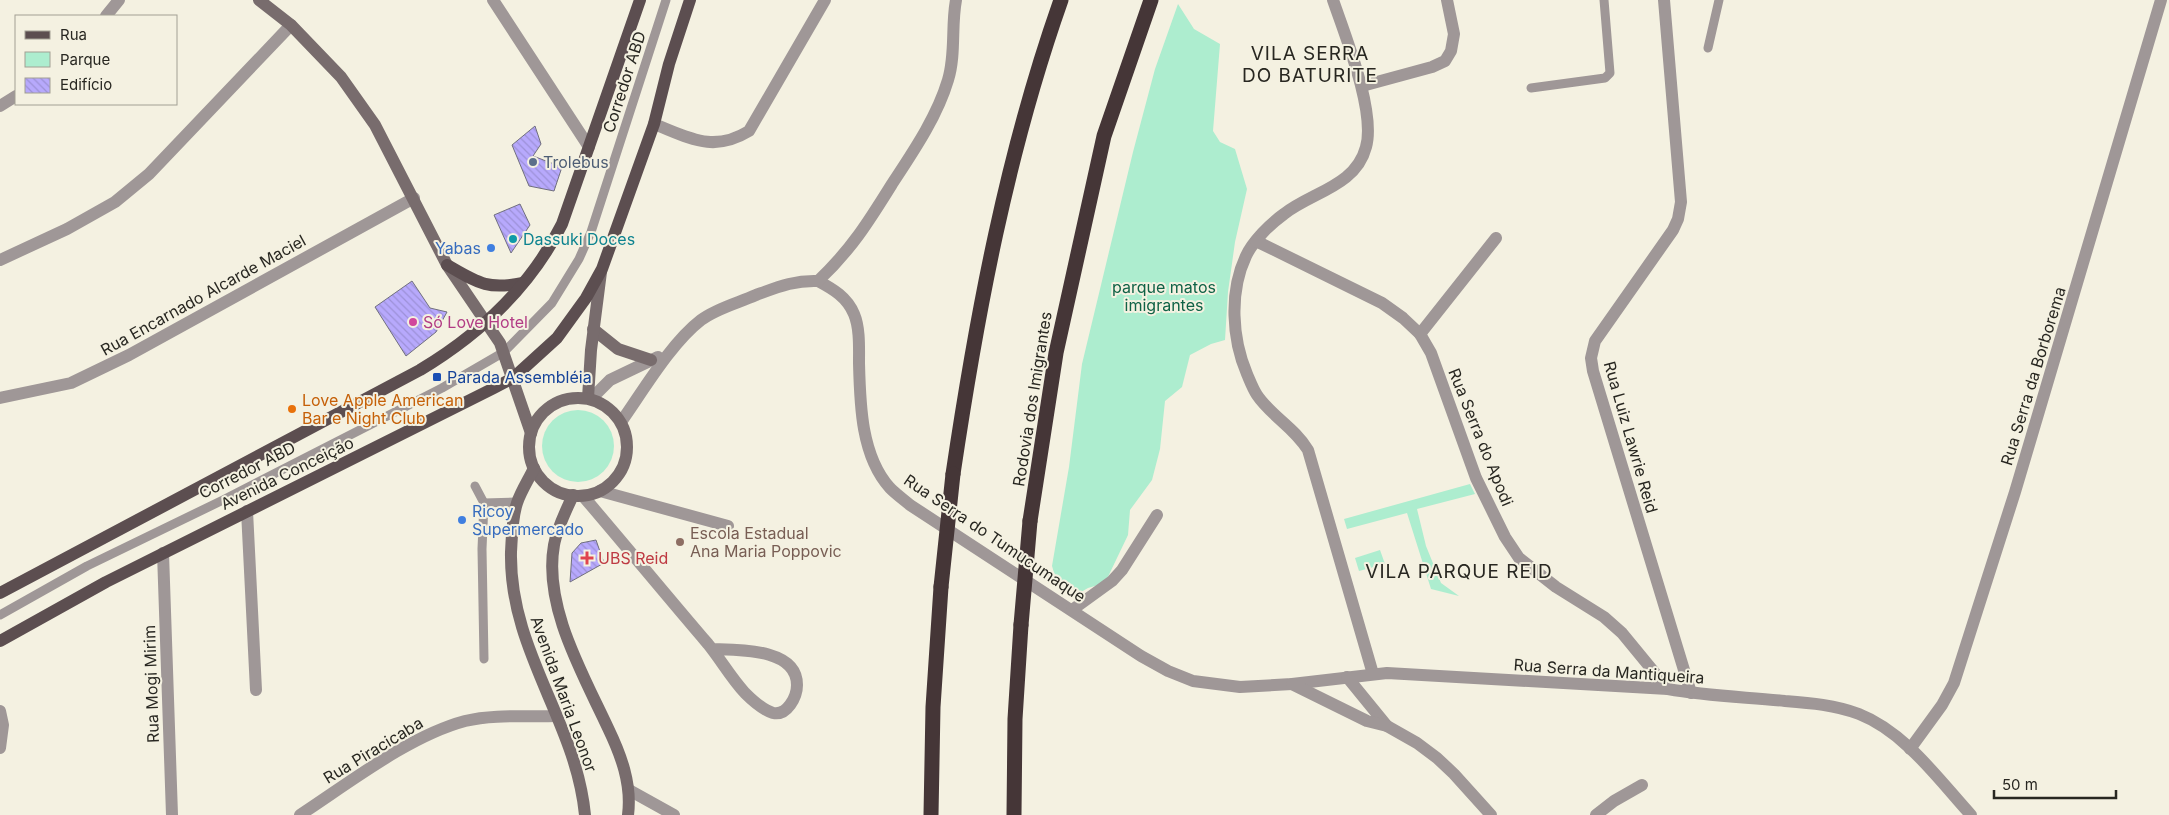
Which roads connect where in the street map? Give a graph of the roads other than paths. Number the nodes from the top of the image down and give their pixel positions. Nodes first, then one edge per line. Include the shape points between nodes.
1 (119, 0) edge
2 (259, 0) edge
3 (493, 0) edge
4 (640, 0) edge
5 (666, 0) edge
6 (690, 0) edge
7 (825, 0) edge
8 (956, 0) edge
9 (1061, 0) edge
10 (1151, 0) edge
11 (1333, 0) edge
12 (1448, 0) edge
13 (1604, 0) edge
14 (1664, 0) edge
15 (1719, 0) edge
16 (2161, 0) edge
17 (107, 15) edge
18 (291, 24) junction
19 (1708, 48) dead end
20 (1362, 86) junction
21 (1530, 88) dead end
22 (15, 97) edge
23 (0, 106) edge
24 (654, 124) junction
25 (589, 146) junction
26 (414, 198) junction
27 (1496, 238) dead end
28 (1256, 241) junction
29 (0, 260) edge
30 (447, 265) junction
31 (602, 269) junction
32 (818, 281) junction
33 (523, 283) junction
34 (487, 323) junction
35 (594, 329) junction
36 (1420, 334) junction
37 (504, 352) junction
38 (672, 352) junction
39 (651, 360) junction
40 (513, 378) junction
41 (0, 398) edge
42 (589, 399) junction
43 (620, 422) junction
44 (531, 433) junction
45 (534, 468) junction
46 (475, 486) dead end
47 (600, 491) junction
48 (578, 496) junction
49 (517, 502) junction
50 (484, 503) junction
51 (247, 511) junction
52 (1157, 515) dead end
53 (728, 526) dead end
54 (163, 553) junction
55 (0, 593) edge
56 (1072, 610) junction
57 (0, 615) edge
58 (0, 641) edge
59 (712, 649) junction
60 (484, 659) dead end
61 (1373, 674) junction
62 (1347, 677) junction
63 (1292, 684) junction
64 (1668, 689) junction
65 (256, 690) dead end
66 (1691, 693) junction
67 (0, 711) edge
68 (556, 716) junction
69 (1387, 726) junction
70 (0, 748) edge
71 (1910, 749) junction
72 (1642, 785) dead end
73 (629, 790) junction
74 (172, 815) edge
75 (300, 815) edge
76 (585, 815) edge
77 (628, 815) edge
78 (674, 815) edge
79 (931, 815) edge
80 (1014, 815) edge
81 (1491, 815) edge
82 (1596, 815) edge
83 (1971, 815) edge

1 - 17 street
2 - 18 street
3 - 25 street
4 - 25 main road, Avenida Conceição
5 - 37 lane, Corredor ABD via 579,259 552,303
6 - 24 main road, Avenida Conceição
7 - 24 street via 750,131 734,140 719,143 695,140
8 - 32 street via 948,80 931,118 913,154 868,225 841,260
9 - 79 highway, bridge via 1001,212 970,359 941,587 933,707
10 - 80 highway, Rodovia dos Imigrantes, bridge via 1104,136 1056,354 1030,521 1020,625
11 - 20 street
12 - 20 street via 1454,34 1451,51 1445,61
13 - 21 lane via 1610,73 1605,78
14 - 66 street, Rua Luiz Lawrie Reid via 1681,202 1678,219 1662,247 1595,340 1591,358
15 - 19 lane
16 - 71 street, Rua Serra da Borborema via 2015,492 1954,683
18 - 26 street via 347,85 375,125
18 - 29 street via 149,174 114,202 67,229
20 - 28 street via 1367,126 1367,145 1363,156 1353,170 1332,188 1284,214
22 - 23 street
24 - 31 main road, Avenida Conceição
25 - 33 main road, Avenida Conceição via 562,224
26 - 30 street
26 - 41 street, Rua Encarnado Alcarde Maciel via 72,383
27 - 36 street
28 - 36 street, Rua Serra do Apodi via 1382,304
28 - 61 street via 1246,256 1237,281 1234,307 1237,340 1257,395 1300,437 1308,450
30 - 33 main road via 491,287
30 - 34 street
31 - 35 street
31 - 40 main road, Avenida Conceição via 572,320 541,354
32 - 38 street via 788,283 715,311 691,329
32 - 56 street, Rua Serra do Tumucumaque via 839,292 854,314 859,342 860,405 879,471 890,487 910,505
33 - 34 main road, Avenida Conceição
34 - 37 street
34 - 55 main road, Avenida Conceição via 453,350 420,370
35 - 39 street via 618,349
35 - 42 street
36 - 64 street, Rua Serra do Apodi via 1431,354 1476,478 1519,558 1556,587 1604,617 1622,633
37 - 40 street
37 - 57 lane, Corredor ABD via 442,388 87,566
38 - 39 street
38 - 43 street
39 - 42 street via 610,380
40 - 44 street
40 - 51 main road, Avenida Conceição
42 - 43 street via 602,404
42 - 44 street via 574,398 553,405 537,419
43 - 47 street via 627,446 626,458 614,480
44 - 45 street via 530,457
45 - 48 street via 544,482 558,491
45 - 49 street, Avenida Maria Leonor
46 - 50 lane
47 - 48 street
47 - 53 street
48 - 59 street
48 - 73 street, Avenida Maria Leonor via 554,543 553,591 565,632 623,764
49 - 50 lane
49 - 68 street, Avenida Maria Leonor via 512,542 512,586 517,614
50 - 60 lane
51 - 54 main road, Avenida Conceição
51 - 65 street
52 - 56 street via 1122,570
54 - 58 main road, Avenida Conceição
54 - 74 street, Rua Mogi Mirim
56 - 63 street, Rua Serra do Tumucumaque via 1141,656 1193,681 1240,687
59 - 59 street via 746,693 762,707 773,713 781,712 795,697 797,677 784,660 740,650
61 - 62 street, Rua Serra da Mantiqueira
61 - 64 street, Rua Serra da Mantiqueira
62 - 63 street, Rua Serra da Mantiqueira
62 - 69 street
63 - 69 street via 1367,721
64 - 66 street, Rua Serra da Mantiqueira
66 - 71 street, Rua Serra da Mantiqueira via 1828,704 1861,714
67 - 70 street
68 - 75 street, Rua Piracicaba via 467,721 438,730 396,752
68 - 76 street, Avenida Maria Leonor via 579,780
69 - 81 street via 1437,758
71 - 83 street, Rua Serra da Mantiqueira
72 - 82 street
73 - 77 street, Avenida Maria Leonor
73 - 78 street

